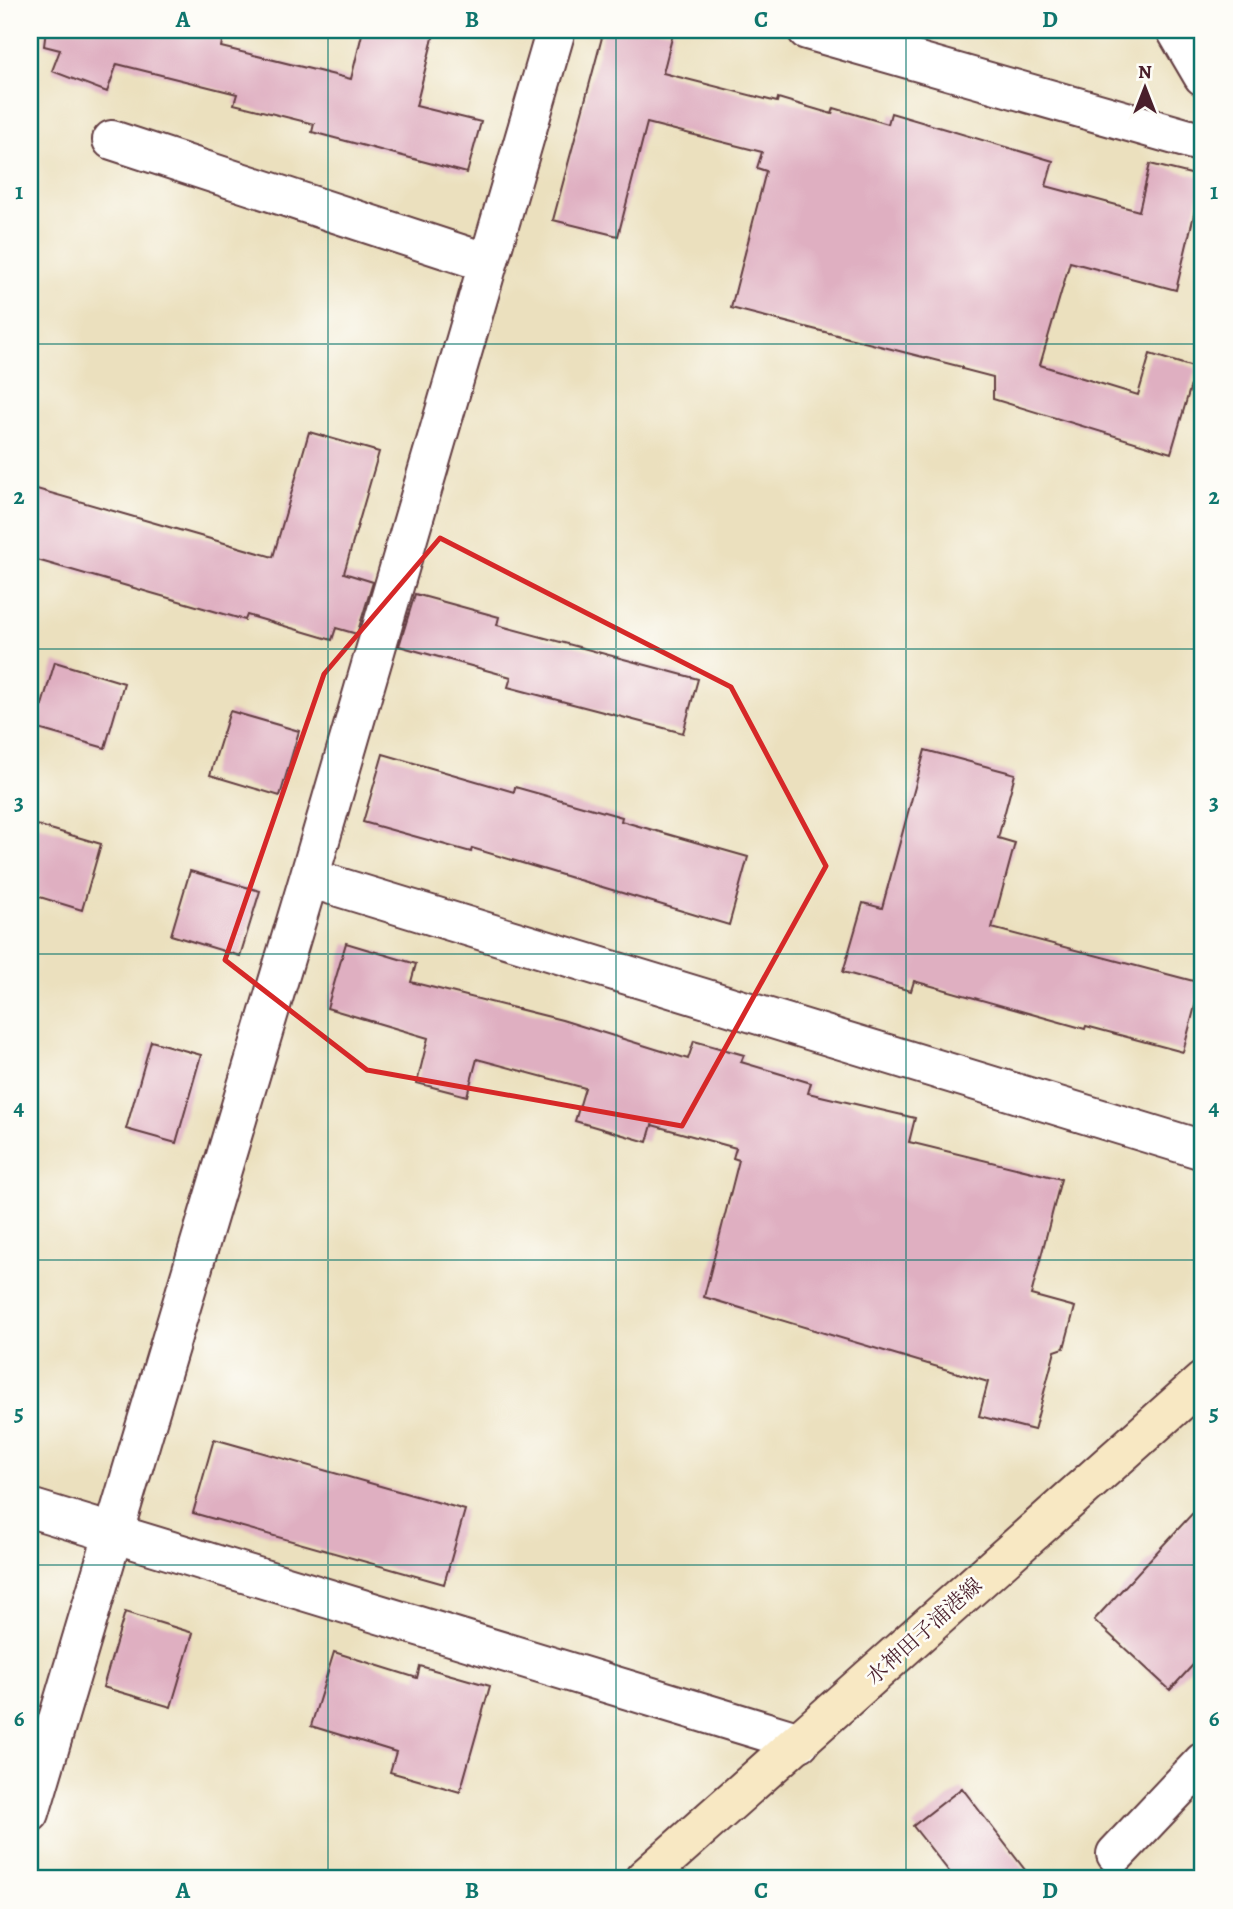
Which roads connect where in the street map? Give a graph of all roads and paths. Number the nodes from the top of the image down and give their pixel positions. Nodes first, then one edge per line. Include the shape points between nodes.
1 (556, 30) edge
2 (807, 30) edge
3 (1175, 30) edge
4 (1203, 76) edge
5 (112, 140) dead end
6 (1203, 143) edge
7 (488, 264) junction
8 (309, 878) junction
9 (1203, 1150) edge
10 (1203, 1381) edge
11 (30, 1508) edge
12 (116, 1532) junction
13 (800, 1742) junction
14 (1203, 1762) edge
15 (30, 1813) edge
16 (1116, 1854) dead end
17 (659, 1873) edge

1 - 7 street
2 - 6 street
3 - 4 street
5 - 7 street
7 - 8 street
8 - 9 street
8 - 12 street
10 - 13 main road, 水神田子浦港線
11 - 12 street
12 - 13 street
12 - 15 street
13 - 17 main road, 水神田子浦港線
14 - 16 street

